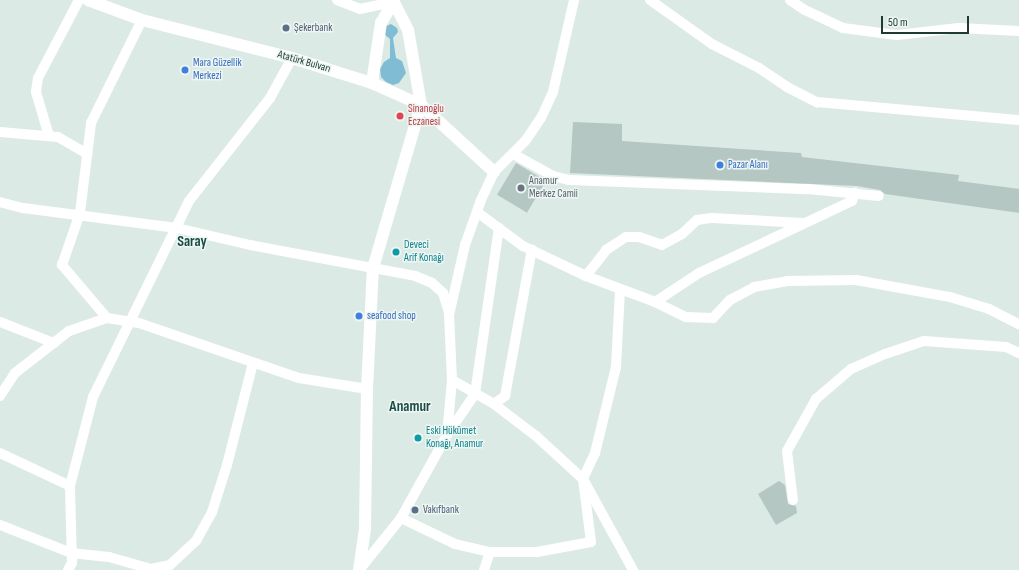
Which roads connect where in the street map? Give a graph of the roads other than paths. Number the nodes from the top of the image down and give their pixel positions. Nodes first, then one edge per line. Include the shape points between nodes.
1 (79, 0) edge
2 (88, 0) edge
3 (337, 0) edge
4 (574, 0) edge
5 (650, 0) edge
6 (790, 0) edge
7 (393, 1) edge
8 (142, 20) junction
9 (1019, 31) edge
10 (292, 58) junction
11 (372, 83) junction
12 (421, 105) junction
13 (1019, 120) edge
14 (0, 132) edge
15 (49, 136) junction
16 (87, 154) junction
17 (513, 154) junction
18 (494, 172) junction
19 (855, 192) junction
20 (880, 196) dead end
21 (0, 202) edge
22 (477, 212) junction
23 (80, 213) junction
24 (803, 222) junction
25 (177, 228) junction
26 (499, 228) junction
27 (532, 249) junction
28 (373, 268) junction
29 (586, 276) junction
30 (620, 290) junction
31 (655, 302) junction
32 (449, 315) junction
33 (107, 318) junction
34 (129, 321) junction
35 (0, 322) edge
36 (1019, 324) edge
37 (54, 343) junction
38 (1019, 353) edge
39 (253, 363) junction
40 (452, 380) junction
41 (367, 389) junction
42 (475, 394) junction
43 (0, 396) edge
44 (494, 404) junction
45 (447, 435) junction
46 (0, 453) edge
47 (583, 479) junction
48 (70, 486) junction
49 (793, 500) dead end
50 (401, 518) junction
51 (0, 525) edge
52 (490, 552) junction
53 (71, 553) junction
54 (360, 569) edge
55 (68, 570) edge
56 (484, 570) edge
57 (633, 570) edge

1 - 15 street via 38,78 36,92
2 - 8 street, Atatürk Bulvarı
3 - 7 street via 360,9
4 - 17 street via 553,92 541,118
5 - 13 street via 712,44 760,68 787,87 817,102
6 - 9 street via 843,28 897,35 959,28
7 - 11 street via 381,23
7 - 12 street via 408,30
8 - 10 street, Atatürk Bulvarı
8 - 16 street via 91,123
10 - 11 street, Atatürk Bulvarı
10 - 25 street via 270,98 189,201
11 - 12 street, Atatürk Bulvarı
12 - 18 street, Atatürk Bulvarı
12 - 28 street
14 - 15 street
15 - 16 street via 58,137
16 - 23 street
17 - 18 street
17 - 19 street via 553,176 569,180
18 - 22 street
19 - 20 street
19 - 24 street via 852,201
21 - 23 street via 22,208
22 - 26 street
22 - 32 street
23 - 25 street
23 - 33 street via 62,265
24 - 29 street via 712,218 697,220 682,234 662,245 638,237 626,237 606,250
24 - 31 street via 780,236 699,273
25 - 28 street
25 - 34 street
26 - 27 street
26 - 42 street
27 - 29 street
27 - 44 street via 505,396
28 - 32 street via 415,276 432,283 443,293
28 - 41 street
29 - 30 street
30 - 31 street
30 - 47 street via 616,367 595,453
31 - 36 street via 686,317 713,318 730,300 754,287 786,281 856,280 950,297 990,310
32 - 40 street
33 - 34 street
33 - 37 street via 69,330
34 - 39 street
34 - 48 street via 93,396
35 - 37 street
37 - 43 street via 15,373
38 - 49 street via 1006,347 924,341 851,368 816,398 787,451
39 - 41 street via 299,378
39 - 53 street via 212,512 196,541 170,565 151,569 109,557
40 - 42 street
40 - 45 street
41 - 54 street via 365,529
42 - 44 street
42 - 45 street
44 - 47 street via 536,436
45 - 50 street
46 - 48 street
47 - 52 street via 592,542 537,552
47 - 57 street
48 - 53 street
50 - 52 street via 455,544
50 - 54 street
51 - 53 street
52 - 56 street
53 - 55 street via 72,563

